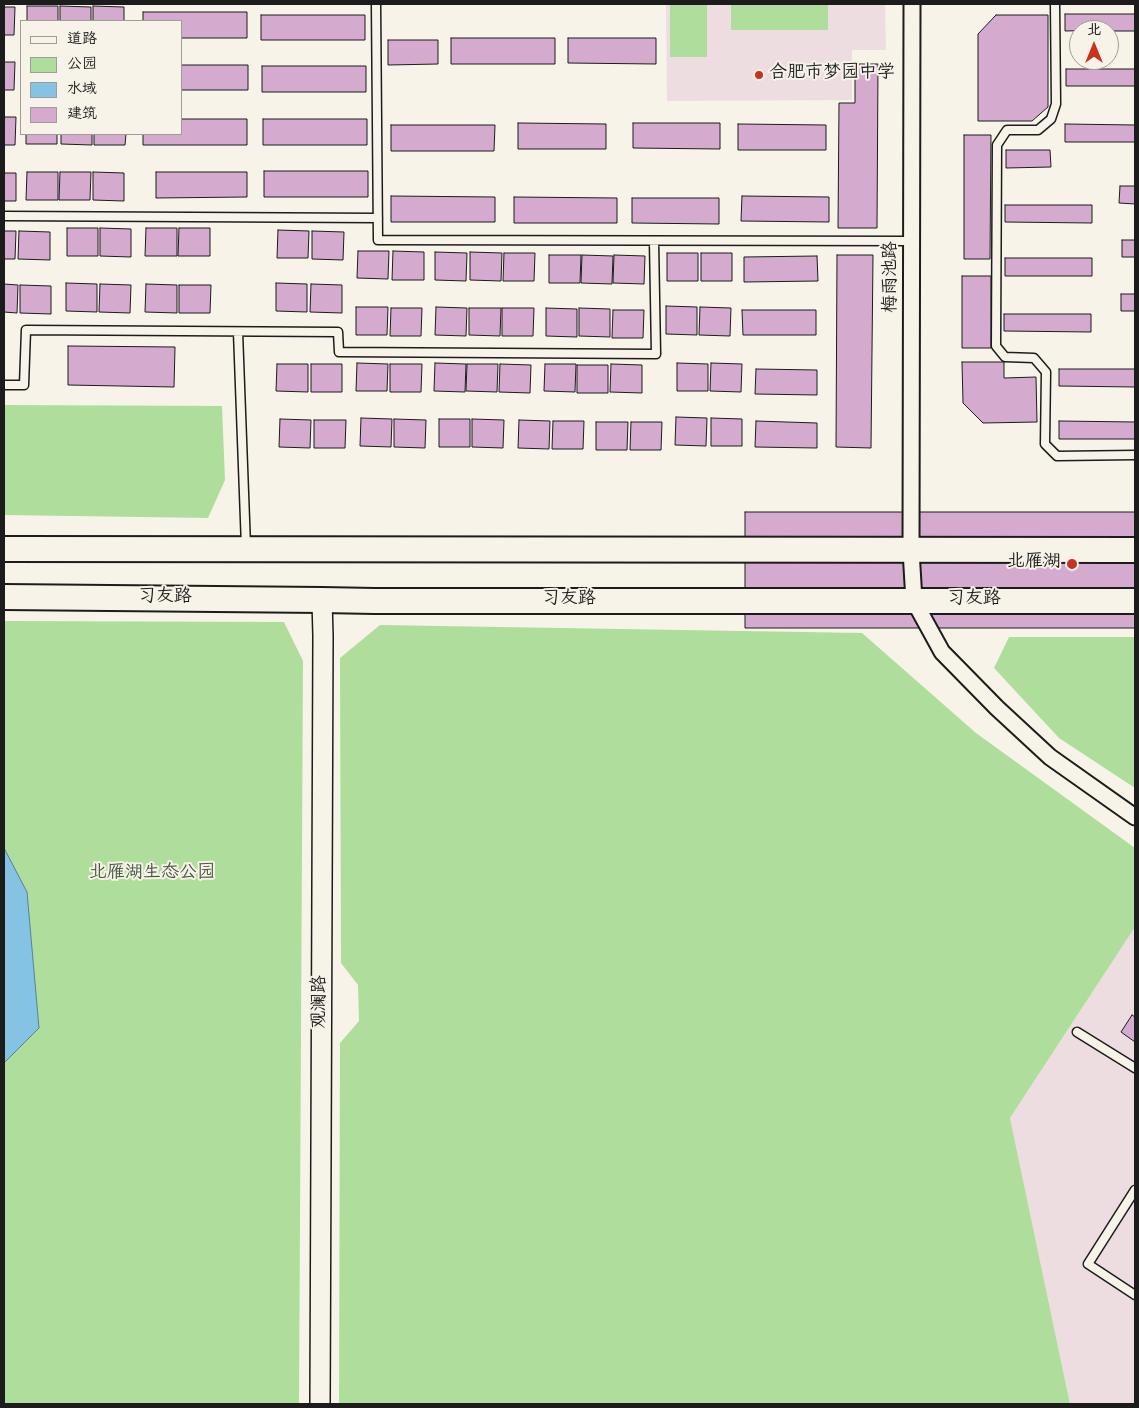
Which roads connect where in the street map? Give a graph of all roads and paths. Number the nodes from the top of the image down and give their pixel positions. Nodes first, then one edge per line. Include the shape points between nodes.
1 (376, 4) edge
2 (912, 4) edge
3 (1055, 4) edge
4 (4, 216) edge
5 (378, 218) junction
6 (654, 241) junction
7 (912, 241) junction
8 (238, 332) junction
9 (4, 385) edge
10 (1135, 455) edge
11 (4, 549) edge
12 (246, 549) junction
13 (911, 550) junction
14 (1135, 550) edge
15 (4, 597) edge
16 (322, 600) junction
17 (914, 601) junction
18 (1135, 601) edge
19 (1135, 817) edge
20 (1077, 1032) dead end
21 (1135, 1068) edge
22 (1135, 1190) edge
23 (1135, 1295) edge
24 (320, 1404) edge

1 - 5 lane
2 - 7 street, 梅雨池路
3 - 10 lane via 1056,104 1052,119 1038,130 1007,130 997,144 996,346 1005,358 1034,358 1046,372 1045,444 1057,456
4 - 5 lane
5 - 6 lane via 378,240
6 - 7 lane
6 - 8 lane via 656,354 338,352 338,332
7 - 13 street, 梅雨池路
8 - 9 lane via 26,330 24,385
8 - 12 lane
11 - 12 main road
12 - 13 main road
13 - 14 main road
13 - 17 street, 梅雨池路
15 - 16 main road, 习友路
16 - 17 main road, 习友路
16 - 24 street, 观澜路
17 - 18 main road, 习友路
17 - 19 street via 942,652 997,708 1050,757
20 - 21 lane
22 - 23 lane via 1088,1264

